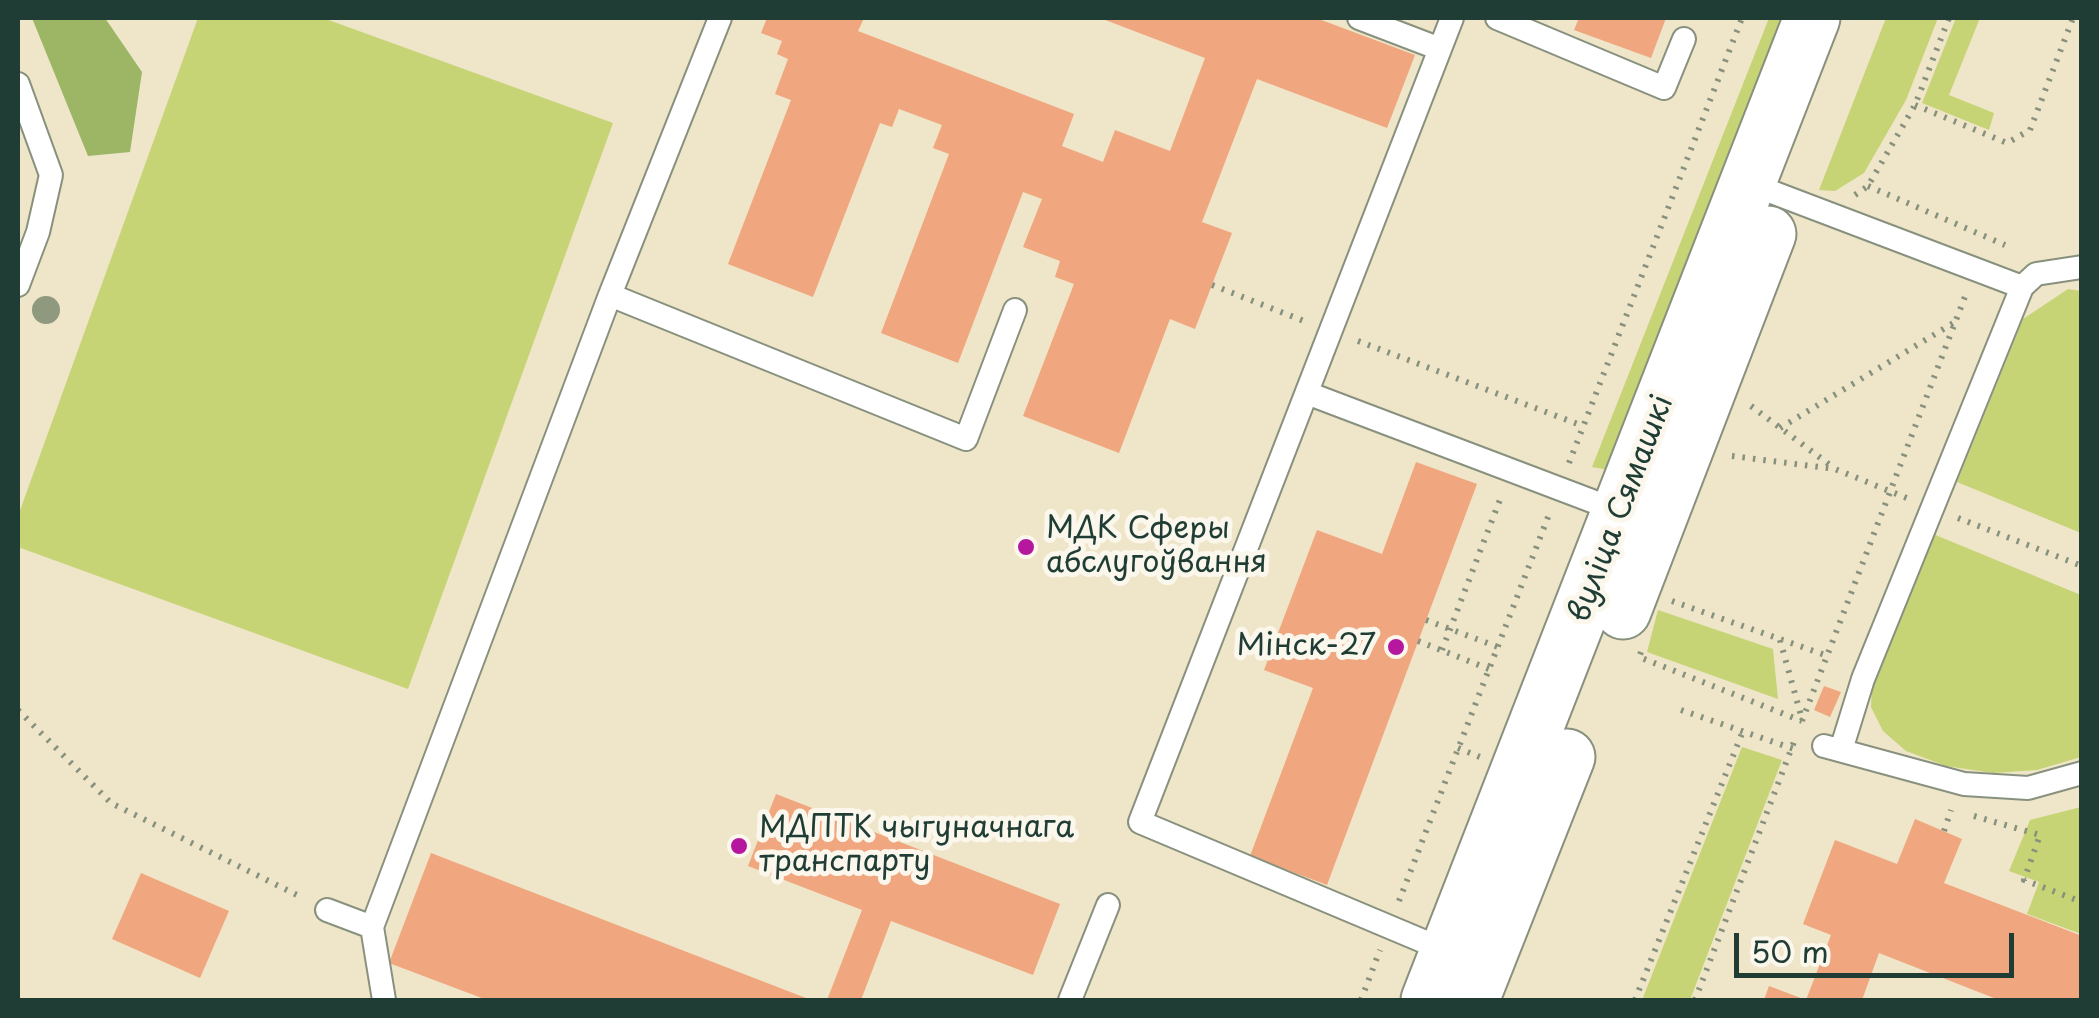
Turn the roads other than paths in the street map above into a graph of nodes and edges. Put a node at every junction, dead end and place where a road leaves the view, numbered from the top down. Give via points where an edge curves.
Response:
1 (720, 18) edge
2 (1359, 18) edge
3 (1452, 18) edge
4 (1497, 18) edge
5 (1812, 18) edge
6 (1852, 18) edge
7 (1684, 39) dead end
8 (1440, 49) junction
9 (18, 84) edge
10 (1765, 189) junction
11 (2072, 268) edge
12 (18, 284) edge
13 (2022, 287) junction
14 (610, 295) junction
15 (1015, 310) dead end
16 (1307, 393) junction
17 (1621, 512) junction
18 (2082, 773) edge
19 (1108, 905) dead end
20 (328, 910) road end
21 (372, 927) junction
22 (1458, 980) edge
23 (384, 1000) edge
24 (1070, 1000) edge

1 - 14 lane
2 - 8 lane
3 - 8 lane
4 - 7 lane via 1664,88
5 - 10 main road, вуліца Сямашкі
6 - 10 main road, вуліца Сямашкі
8 - 16 lane
9 - 12 lane via 51,175
10 - 13 lane
10 - 17 main road, вуліца Сямашкі
10 - 22 main road, вуліца Сямашкі
11 - 13 lane via 2036,274
13 - 18 lane via 1832,748 1964,784 2028,788
14 - 15 lane via 966,440
14 - 21 lane
16 - 17 lane
16 - 22 lane via 1140,822
17 - 22 main road, вуліца Сямашкі
19 - 24 lane
20 - 21 lane
21 - 23 lane

